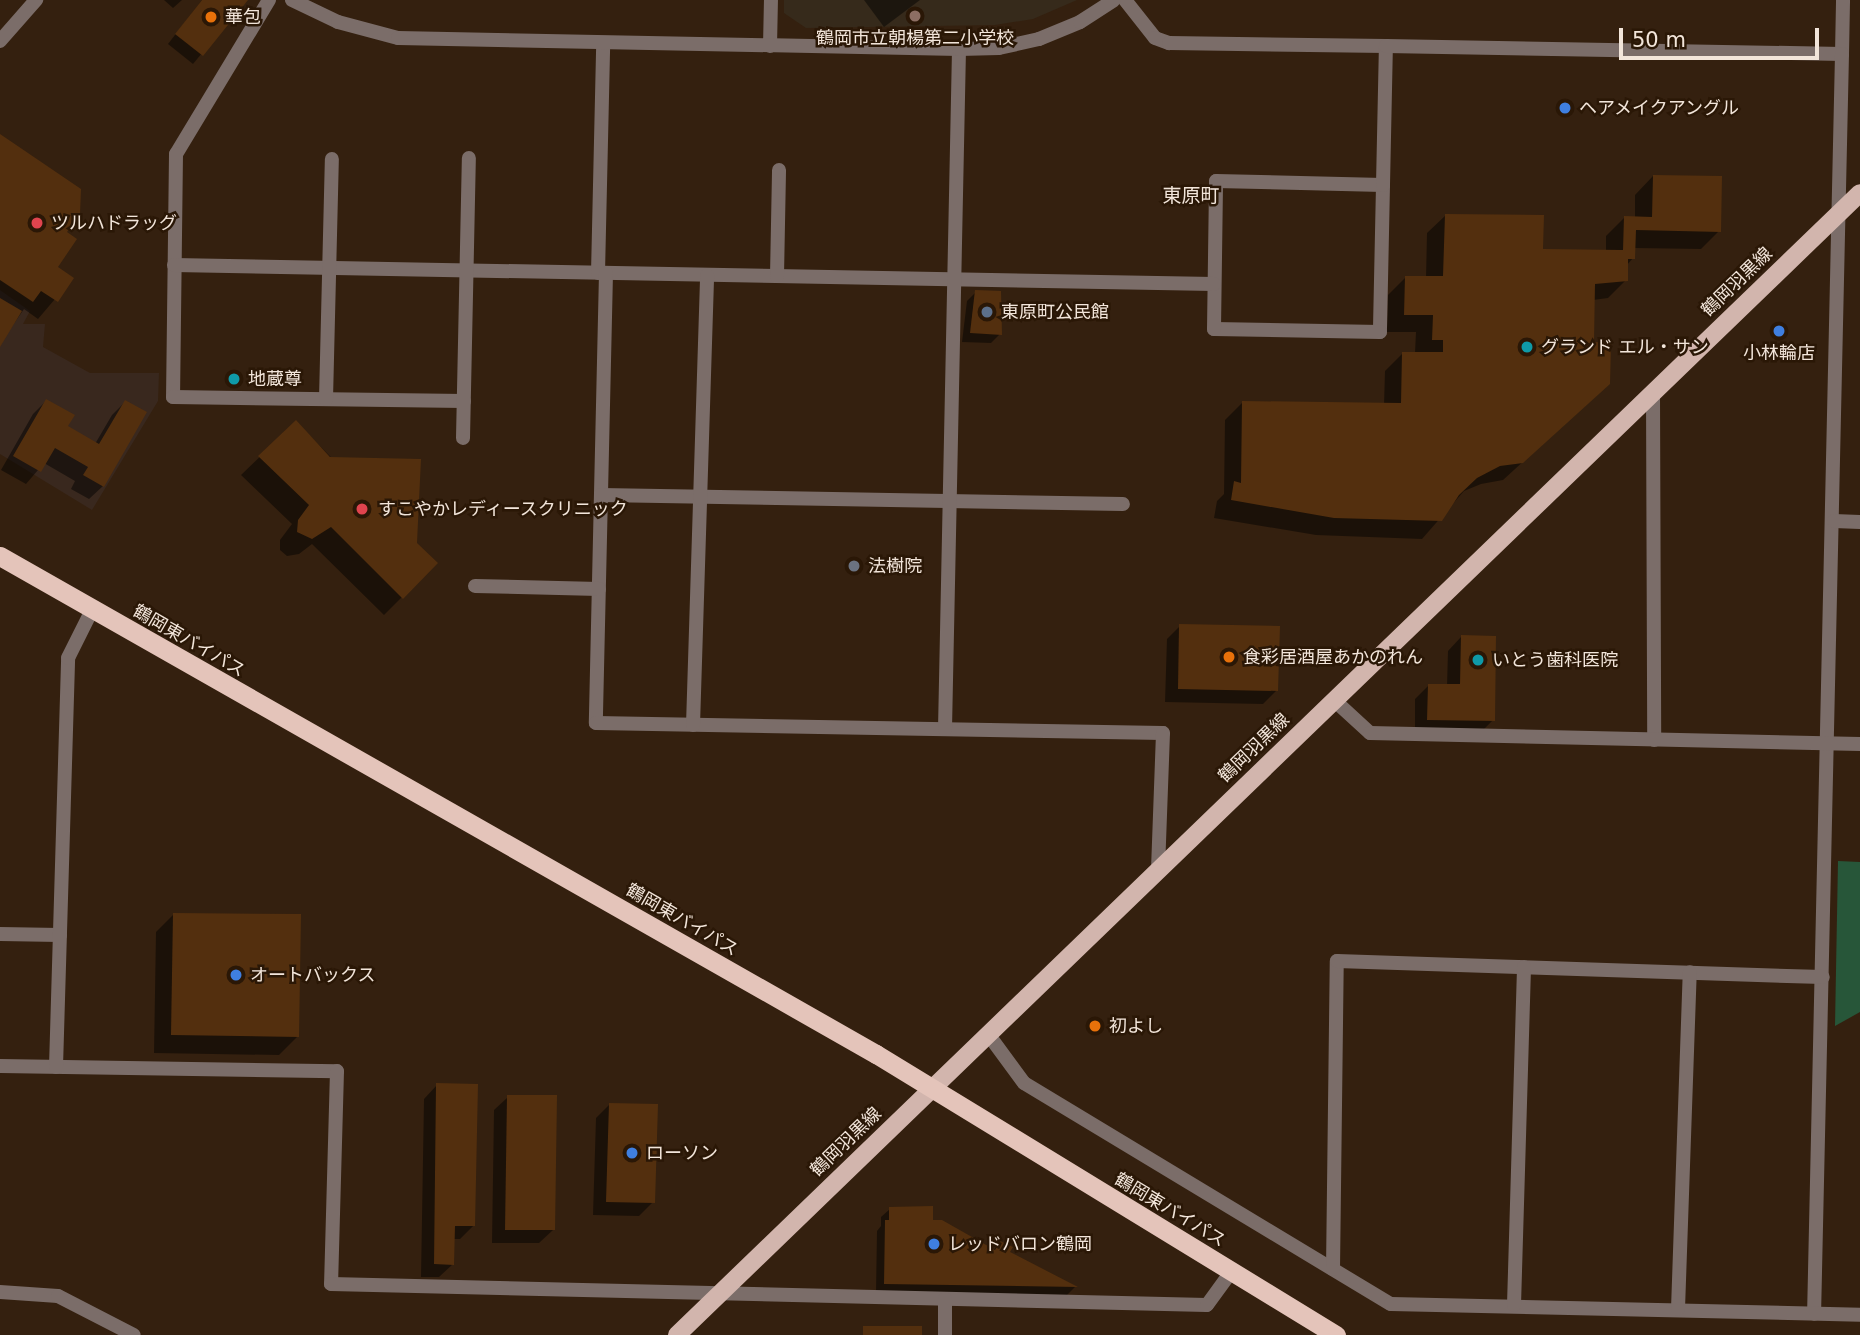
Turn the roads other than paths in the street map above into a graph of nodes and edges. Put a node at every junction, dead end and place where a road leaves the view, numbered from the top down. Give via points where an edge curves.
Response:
1 (36, 0) edge
2 (269, 0) edge
3 (292, 0) edge
4 (771, 0) edge
5 (1114, 0) edge
6 (1125, 0) edge
7 (1843, 0) edge
8 (0, 41) edge
9 (603, 44) junction
10 (770, 46) junction
11 (1386, 46) junction
12 (959, 49) junction
13 (1842, 54) junction
14 (469, 158) dead end
15 (332, 159) dead end
16 (779, 170) dead end
17 (1383, 184) junction
18 (1860, 193) edge
19 (1837, 215) junction
20 (174, 265) junction
21 (329, 268) junction
22 (467, 271) junction
23 (602, 273) junction
24 (707, 275) junction
25 (777, 276) junction
26 (954, 279) junction
27 (1214, 284) junction
28 (1653, 393) junction
29 (326, 399) junction
30 (464, 401) junction
31 (463, 438) dead end
32 (601, 495) junction
33 (701, 497) junction
34 (949, 501) junction
35 (1123, 504) dead end
36 (1834, 522) junction
37 (1860, 522) edge
38 (0, 556) edge
39 (475, 586) dead end
40 (599, 589) junction
41 (92, 610) junction
42 (1334, 700) junction
43 (694, 724) junction
44 (945, 729) junction
45 (1654, 740) junction
46 (1860, 744) edge
47 (1828, 745) junction
48 (1158, 870) junction
49 (0, 934) edge
50 (60, 934) junction
51 (1524, 967) junction
52 (1690, 972) junction
53 (1822, 977) junction
54 (988, 1034) junction
55 (0, 1066) edge
56 (56, 1067) junction
57 (931, 1089) junction
58 (1333, 1269) junction
59 (1231, 1272) junction
60 (0, 1292) edge
61 (719, 1294) junction
62 (945, 1299) junction
63 (1514, 1305) junction
64 (1678, 1309) junction
65 (1814, 1314) junction
66 (1860, 1315) edge
67 (134, 1335) edge
68 (677, 1335) edge
69 (945, 1335) edge
70 (1336, 1335) edge

1 - 8 street
2 - 20 street via 176,154
3 - 9 street via 338,22 398,38
4 - 10 street
5 - 12 street via 1080,22 1039,39 999,48
6 - 11 street via 1155,38 1169,43
7 - 13 street
9 - 10 street
9 - 23 street
10 - 12 street
11 - 13 street
11 - 17 street
12 - 26 street
13 - 19 street
14 - 22 street
15 - 21 street
16 - 25 street
17 - 27 street via 1216,181
17 - 27 street via 1380,332 1214,329
18 - 19 main road, 鶴岡羽黒線
19 - 28 main road, 鶴岡羽黒線
19 - 36 street
20 - 21 street
20 - 29 street via 173,397
21 - 22 street
21 - 29 street
22 - 23 street
22 - 30 street
23 - 24 street
23 - 32 street
24 - 25 street
24 - 33 street
25 - 26 street
26 - 27 street
26 - 34 street
28 - 42 main road, 鶴岡羽黒線
28 - 45 street
29 - 30 street
30 - 31 street
32 - 33 street
32 - 40 street
33 - 34 street
33 - 43 street
34 - 35 street
34 - 44 street
36 - 37 street
36 - 47 street
38 - 41 highway, 鶴岡東バイパス
39 - 40 street
40 - 43 street via 596,723
41 - 50 street via 68,658
41 - 57 highway, 鶴岡東バイパス
42 - 45 street via 1370,733
42 - 48 main road, 鶴岡羽黒線
43 - 44 street
44 - 48 street via 1163,733
45 - 47 street
46 - 47 street
47 - 53 street
48 - 54 main road, 鶴岡羽黒線
49 - 50 street
50 - 56 street
51 - 52 street
51 - 58 street via 1337,961
51 - 63 street
52 - 53 street
52 - 64 street
53 - 65 street
54 - 57 main road, 鶴岡羽黒線
54 - 58 street via 1024,1083
55 - 56 street
56 - 61 street via 337,1071 331,1284
57 - 59 highway, 鶴岡東バイパス
57 - 61 main road, 鶴岡羽黒線
58 - 63 street via 1391,1304
59 - 62 street via 1207,1305
59 - 70 highway, 鶴岡東バイパス
60 - 67 street via 58,1296
61 - 62 street
61 - 68 main road, 鶴岡羽黒線
62 - 69 street
63 - 64 street
64 - 65 street
65 - 66 street

